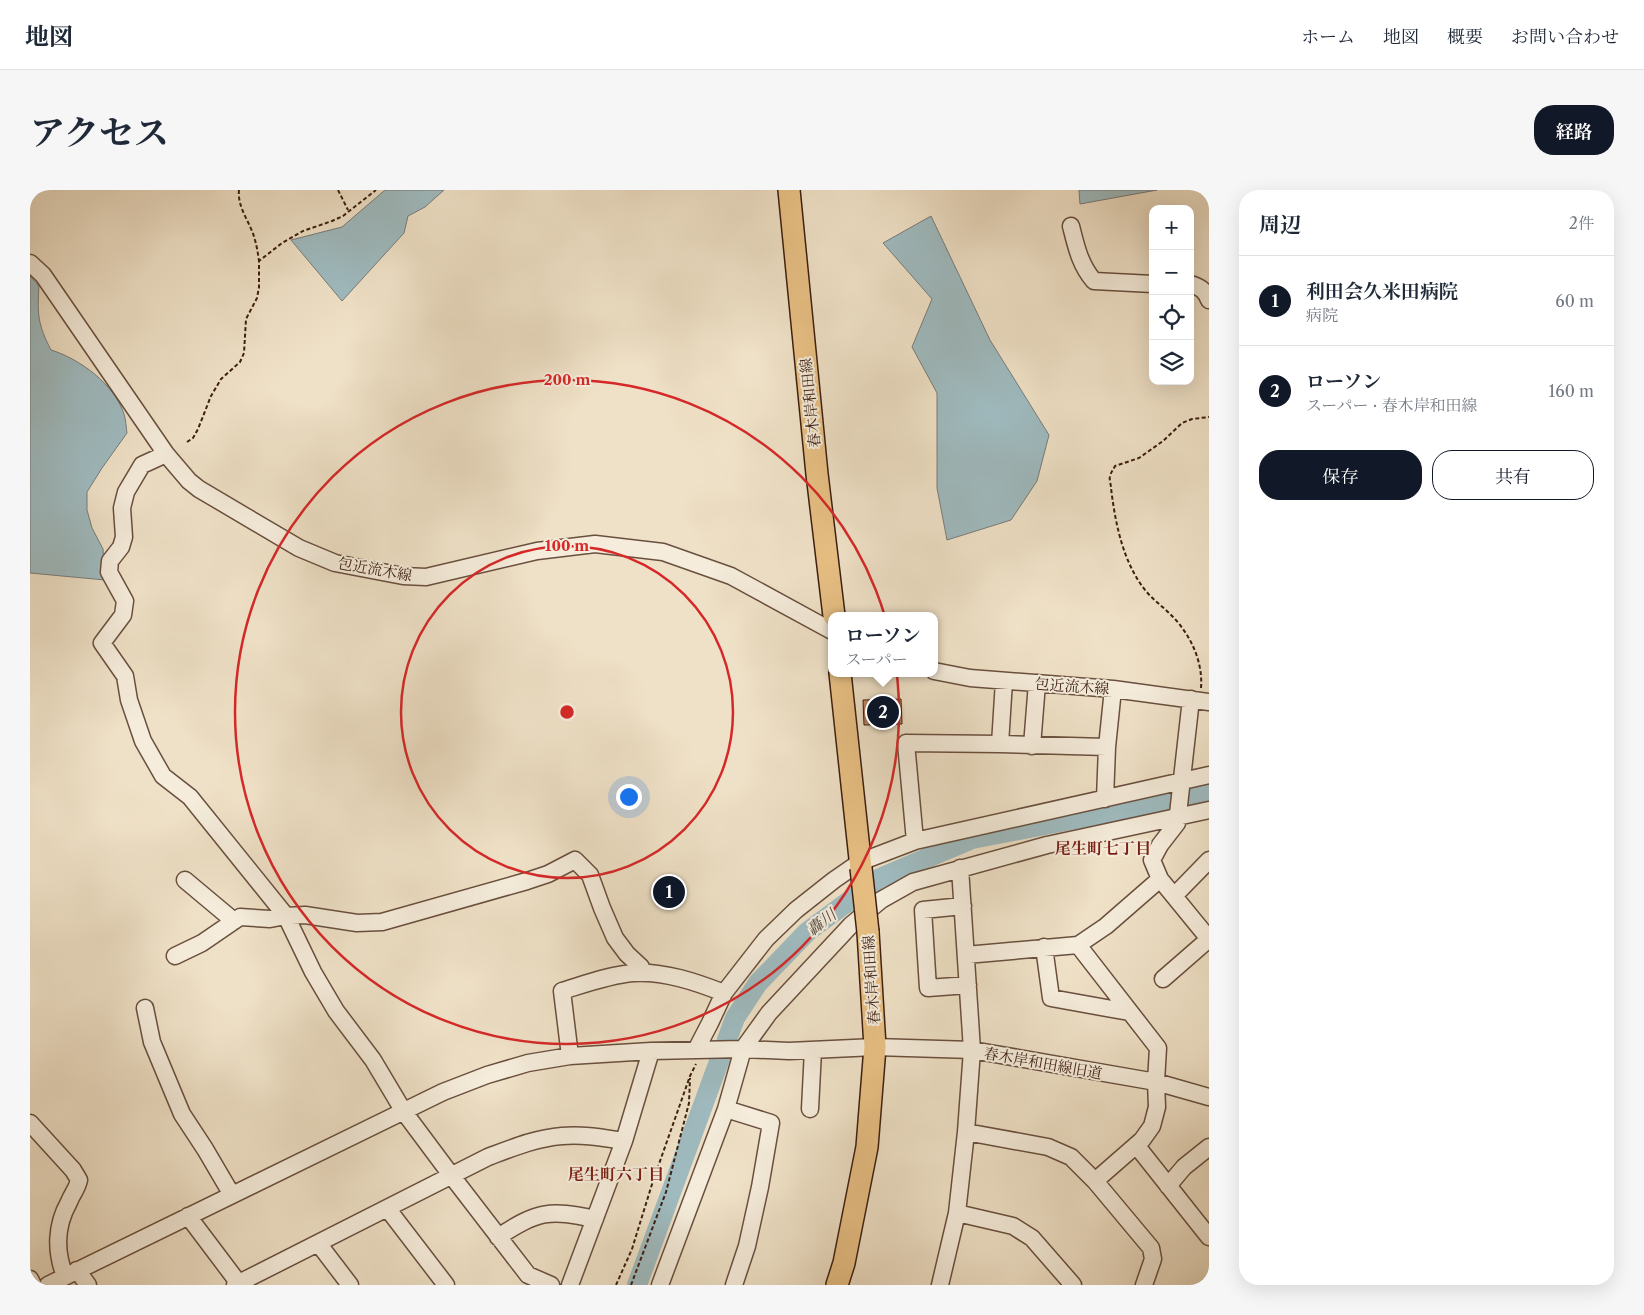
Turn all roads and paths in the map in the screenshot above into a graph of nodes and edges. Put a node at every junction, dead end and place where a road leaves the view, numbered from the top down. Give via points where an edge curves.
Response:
1 (239, 190) edge
2 (338, 190) edge
3 (376, 190) edge
4 (789, 190) edge
5 (349, 211) junction
6 (1071, 226) dead end
7 (259, 261) junction
8 (30, 263) edge
9 (1149, 284) edge
10 (1194, 285) edge
11 (1209, 300) edge
12 (1209, 417) edge
13 (187, 442) dead end
14 (166, 454) junction
15 (834, 612) edge
16 (828, 629) edge
17 (938, 672) edge
18 (840, 677) edge
19 (1004, 681) junction
20 (1037, 683) junction
21 (1113, 689) junction
22 (1200, 701) edge
23 (1000, 744) junction
24 (1032, 746) junction
25 (1106, 747) junction
26 (1209, 775) edge
27 (1182, 780) junction
28 (1105, 798) junction
29 (1207, 813) edge
30 (1178, 816) junction
31 (915, 841) junction
32 (1209, 860) edge
33 (860, 865) junction
34 (960, 868) junction
35 (1160, 879) junction
36 (185, 880) dead end
37 (1174, 896) junction
38 (963, 906) junction
39 (286, 916) junction
40 (234, 921) junction
41 (1209, 939) edge
42 (1078, 945) junction
43 (1044, 947) junction
44 (175, 956) dead end
45 (966, 956) junction
46 (642, 973) junction
47 (1163, 979) dead end
48 (968, 985) junction
49 (724, 993) junction
50 (145, 1008) dead end
51 (1130, 1012) junction
52 (875, 1047) junction
53 (740, 1049) junction
54 (705, 1050) junction
55 (813, 1050) junction
56 (972, 1050) junction
57 (651, 1051) junction
58 (570, 1056) junction
59 (690, 1076) junction
60 (1156, 1082) junction
61 (1209, 1097) edge
62 (726, 1109) junction
63 (810, 1109) dead end
64 (404, 1112) junction
65 (30, 1123) edge
66 (966, 1132) junction
67 (624, 1141) junction
68 (1136, 1145) junction
69 (1209, 1147) edge
70 (451, 1175) junction
71 (1095, 1181) junction
72 (1168, 1186) junction
73 (232, 1195) junction
74 (387, 1208) junction
75 (957, 1213) junction
76 (188, 1216) junction
77 (595, 1219) junction
78 (498, 1237) junction
79 (1209, 1237) edge
80 (318, 1242) junction
81 (71, 1272) junction
82 (30, 1280) edge
83 (238, 1284) edge
84 (34, 1285) edge
85 (48, 1285) edge
86 (88, 1285) edge
87 (350, 1285) edge
88 (446, 1285) edge
89 (552, 1285) edge
90 (570, 1285) edge
91 (616, 1285) edge
92 (631, 1285) edge
93 (660, 1285) edge
94 (734, 1285) edge
95 (837, 1285) edge
96 (940, 1285) edge
97 (1074, 1285) edge
98 (1144, 1285) edge

1 - 7 path via 241,207 255,240
2 - 5 path
3 - 5 path
4 - 15 main road, 春木岸和田線
5 - 7 path via 282,243
6 - 9 street via 1080,258 1094,281
7 - 13 path via 259,287 246,319 244,354 221,380 198,430
8 - 14 street, 包近流木線 via 43,275
10 - 11 street via 1207,294
12 - 22 path via 1192,418 1182,423 1139,458 1115,466 1110,478 1117,524 1135,575 1175,619 1198,657 1202,674
14 - 16 street, 包近流木線 via 199,489 299,548 335,563 403,576 426,577 537,551 595,544 663,552 731,576
14 - 39 street via 142,465 126,492 122,508 124,537 110,561 109,572 124,601 122,615 102,643 125,676 129,700 143,741 163,776 190,797
17 - 19 street, 包近流木線
18 - 33 main road, 春木岸和田線
19 - 20 street, 包近流木線
19 - 23 street
20 - 21 street, 包近流木線
20 - 24 street
21 - 22 street, 包近流木線
21 - 25 street
22 - 27 street
23 - 24 street
23 - 31 street via 906,743
24 - 25 street
25 - 28 street
26 - 27 street
27 - 28 street
27 - 30 street
28 - 31 street
29 - 30 street
30 - 34 street
30 - 35 street via 1177,823 1152,860
31 - 33 street
32 - 37 street
33 - 49 street via 834,880 796,910 766,939
33 - 52 main road, 春木岸和田線, bridge
34 - 38 street
34 - 53 street via 913,882 881,900 851,924
35 - 37 street
35 - 42 street via 1106,926
36 - 40 street via 199,901
37 - 41 street
38 - 45 street
38 - 48 street via 923,910 928,988
39 - 40 street via 270,919 240,917
39 - 46 street via 357,923 382,922 527,881 575,860 590,875 615,938
39 - 64 street via 336,1012 373,1060
40 - 44 street via 202,943
41 - 47 street
42 - 43 street
42 - 51 street
43 - 45 street
43 - 51 street via 1051,998
45 - 48 street
46 - 49 street via 700,983
46 - 58 street via 562,990
48 - 56 street
49 - 54 street via 710,1024
50 - 73 street via 152,1042 182,1114 206,1148
51 - 60 street via 1158,1048
52 - 55 street, 春木岸和田線旧道
52 - 56 street, 春木岸和田線旧道
52 - 95 main road, 春木岸和田線 via 867,1146
53 - 54 street, 春木岸和田線旧道
53 - 55 street, 春木岸和田線旧道
53 - 62 street
54 - 57 street, 春木岸和田線旧道
54 - 59 path
55 - 63 street
56 - 60 street, 春木岸和田線旧道
56 - 66 street
57 - 58 street, 春木岸和田線旧道
57 - 67 street
58 - 64 street, 春木岸和田線旧道 via 528,1063 487,1075
59 - 91 path via 632,1249
59 - 92 path via 689,1103 666,1192
60 - 61 street, 春木岸和田線旧道
60 - 68 street via 1157,1107 1152,1126
62 - 93 street
62 - 94 street via 771,1123 747,1246
64 - 70 street
64 - 73 street, 春木岸和田線旧道
65 - 81 street via 79,1180 61,1219 58,1236 60,1261
66 - 71 street via 1048,1147 1071,1157
66 - 75 street
67 - 70 street via 563,1136 528,1142
67 - 77 street
68 - 71 street
68 - 72 street
69 - 72 street
70 - 74 street
70 - 78 street
71 - 98 street via 1151,1248 1154,1259
72 - 79 street
73 - 76 street, 春木岸和田線旧道
74 - 80 street
74 - 88 street
75 - 96 street
75 - 97 street via 1013,1226 1032,1238
76 - 81 street, 春木岸和田線旧道
76 - 83 street
77 - 78 street via 567,1213 541,1214
77 - 90 street
78 - 89 street via 528,1275
80 - 83 street
80 - 87 street
81 - 85 street, 春木岸和田線旧道
81 - 86 street
82 - 84 street

